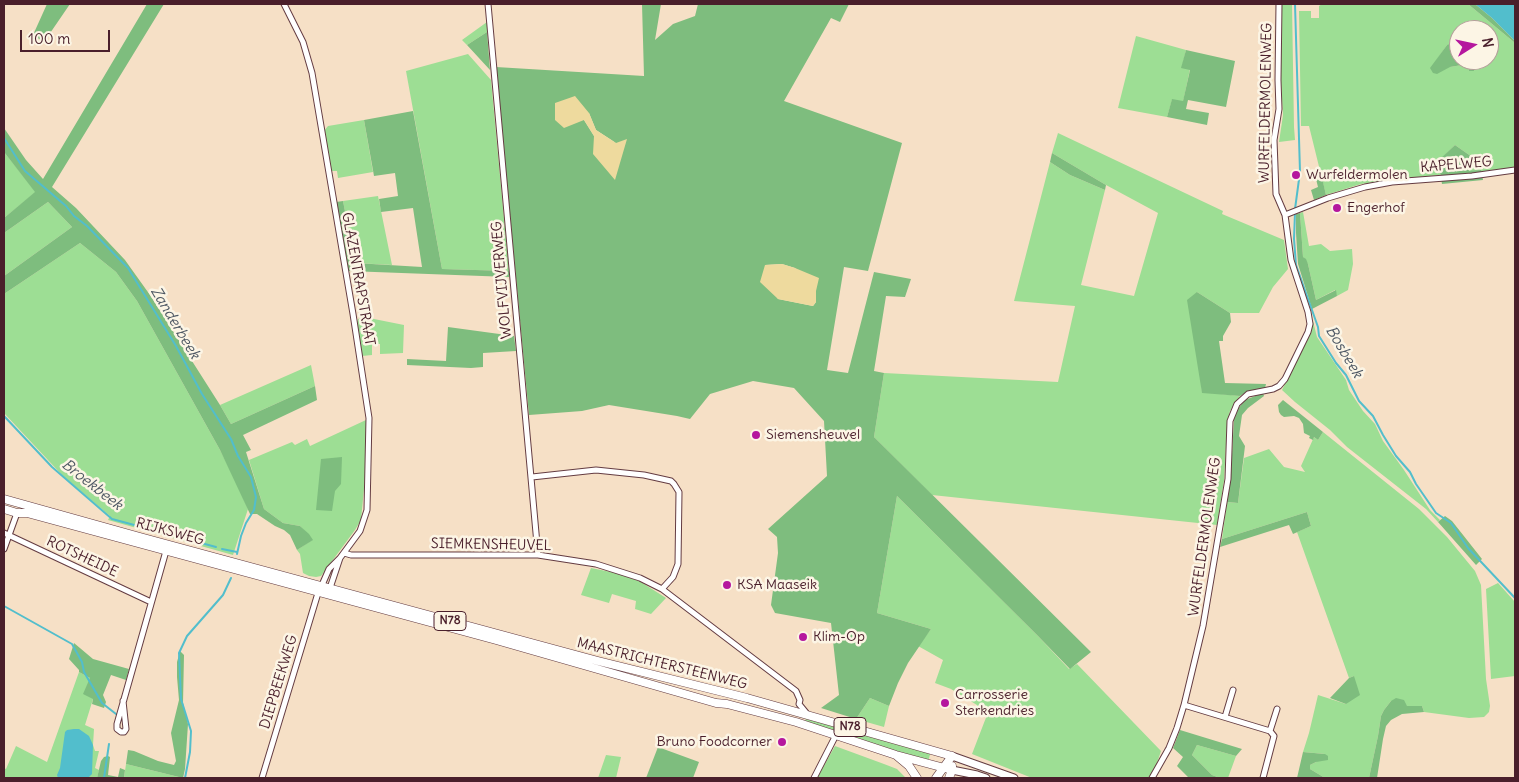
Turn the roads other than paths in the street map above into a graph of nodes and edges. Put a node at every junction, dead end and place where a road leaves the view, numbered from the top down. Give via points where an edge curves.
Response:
1 (284, 4) edge
2 (488, 4) edge
3 (1279, 4) edge
4 (1515, 170) edge
5 (1285, 215) junction
6 (532, 477) junction
7 (4, 498) edge
8 (4, 509) edge
9 (17, 513) junction
10 (6, 535) edge
11 (4, 550) edge
12 (166, 551) junction
13 (344, 553) junction
14 (538, 555) junction
15 (340, 558) junction
16 (300, 584) junction
17 (323, 589) junction
18 (662, 589) junction
19 (151, 602) junction
20 (684, 682) junction
21 (1233, 690) dead end
22 (676, 692) junction
23 (124, 701) junction
24 (799, 704) junction
25 (1184, 705) junction
26 (1278, 709) dead end
27 (791, 710) junction
28 (808, 715) junction
29 (1225, 717) junction
30 (1270, 731) junction
31 (836, 735) junction
32 (896, 755) junction
33 (952, 756) junction
34 (942, 768) junction
35 (952, 770) junction
36 (262, 778) edge
37 (814, 778) edge
38 (918, 778) edge
39 (936, 778) edge
40 (949, 778) edge
41 (986, 778) edge
42 (1014, 778) edge
43 (1152, 778) edge
44 (1263, 778) edge

1 - 13 street, GLAZENTRAPSTRAAT via 309,60 369,418 367,510 360,531
2 - 6 street, WOLFVIJVERWEG
3 - 5 street, WURFELDERMOLENWEG via 1279,109 1274,140 1274,182
4 - 5 street, KAPELWEG via 1365,186
5 - 25 street, WURFELDERMOLENWEG via 1291,260 1310,324 1285,379 1273,389 1248,394 1238,404 1230,421 1226,488 1203,626
6 - 14 street, WOLFVIJVERWEG
6 - 18 street via 596,470 671,481 679,492 678,564
7 - 16 main road, RIJKSWEG / N78
8 - 9 main road, RIJKSWEG / N78
9 - 10 street
9 - 12 main road, RIJKSWEG / N78
10 - 11 street
10 - 19 street, ROTSHEIDE
12 - 16 main road, RIJKSWEG / N78
12 - 19 street
13 - 14 street, SIEMKENSHEUVEL
13 - 15 street, GLAZENTRAPSTRAAT
14 - 18 street, SIEMKENSHEUVEL via 596,564
15 - 17 street, GLAZENTRAPSTRAAT
15 - 17 street, GLAZENTRAPSTRAAT via 329,569
16 - 17 main road, MAASTRICHTERSTEENWEG / N78
17 - 20 main road, MAASTRICHTERSTEENWEG / N78
17 - 22 main road, MAASTRICHTERSTEENWEG / N78
17 - 36 street, DIEPBEEKWEG
18 - 24 street, SIEMKENSHEUVEL via 796,691
19 - 23 street
20 - 22 main road via 677,684
20 - 27 main road, MAASTRICHTERSTEENWEG / N78
21 - 29 street
22 - 31 main road, MAASTRICHTERSTEENWEG / N78
23 - 23 street via 117,724 121,732 126,729
24 - 27 street
24 - 28 street, SIEMKENSHEUVEL
25 - 29 street
25 - 43 street, WURFELDERMOLENWEG via 1169,748
26 - 30 street
27 - 28 main road, MAASTRICHTERSTEENWEG / N78
28 - 33 main road, MAASTRICHTERSTEENWEG / N78
29 - 30 street
30 - 44 street via 1274,736
31 - 32 main road, MAASTRICHTERSTEENWEG / N78
31 - 37 street
32 - 34 main road, MAASTRICHTERSTEENWEG / N78
32 - 38 main road
33 - 34 main road
33 - 35 main road
33 - 42 main road, MAASTRICHTERSTEENWEG
34 - 35 main road, MAASTRICHTERSTEENWEG / N78
34 - 39 main road
35 - 40 main road
35 - 41 main road, MAASTRICHTERSTEENWEG

